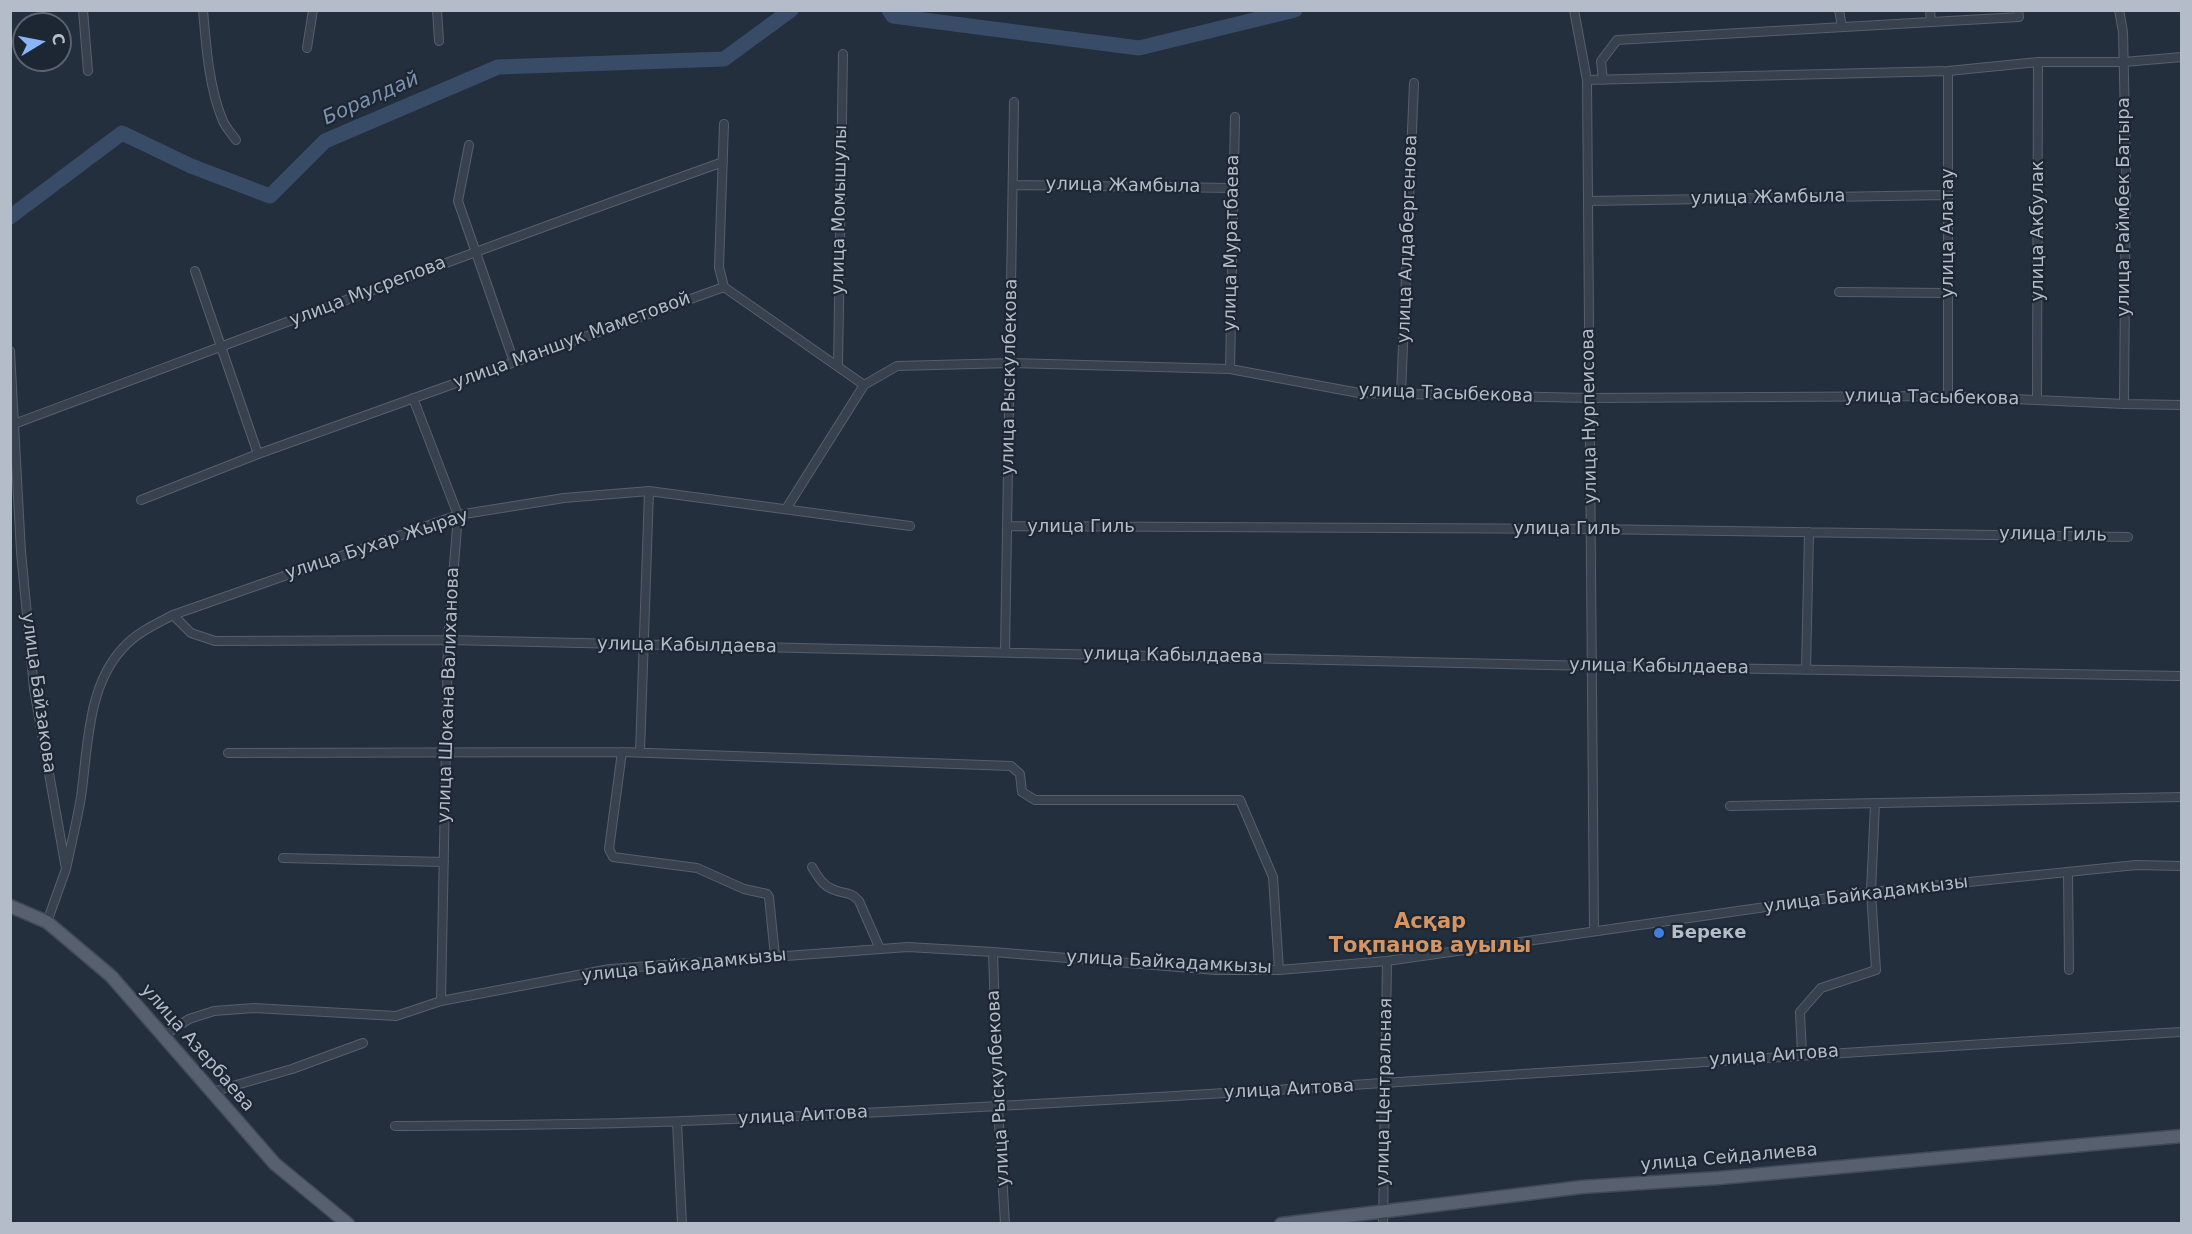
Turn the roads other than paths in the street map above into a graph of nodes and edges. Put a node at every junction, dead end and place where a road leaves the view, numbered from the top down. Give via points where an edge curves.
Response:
1 (83, 10) edge
2 (203, 10) edge
3 (313, 10) edge
4 (437, 10) edge
5 (1574, 10) edge
6 (1839, 10) edge
7 (1930, 10) edge
8 (2119, 10) edge
9 (2019, 14) edge
10 (1931, 22) junction
11 (1842, 27) junction
12 (439, 41) dead end
13 (307, 48) dead end
14 (843, 54) dead end
15 (2181, 57) edge
16 (2038, 62) junction
17 (2124, 62) junction
18 (88, 71) dead end
19 (1948, 71) junction
20 (1587, 80) junction
21 (1603, 80) junction
22 (1414, 83) dead end
23 (1014, 102) dead end
24 (1235, 117) dead end
25 (724, 124) dead end
26 (236, 140) dead end
27 (469, 145) dead end
28 (723, 162) junction
29 (1013, 184) junction
30 (1234, 188) junction
31 (1947, 195) junction
32 (1588, 201) junction
33 (476, 250) junction
34 (195, 271) dead end
35 (724, 287) junction
36 (1839, 292) dead end
37 (1948, 293) junction
38 (223, 347) junction
39 (10, 351) edge
40 (514, 362) junction
41 (1011, 363) junction
42 (838, 366) junction
43 (1230, 369) junction
44 (864, 385) junction
45 (1401, 394) junction
46 (1948, 396) junction
47 (413, 398) junction
48 (1590, 399) junction
49 (2037, 400) junction
50 (2124, 404) junction
51 (2181, 405) edge
52 (14, 424) junction
53 (258, 454) junction
54 (650, 491) junction
55 (141, 500) dead end
56 (786, 509) junction
57 (458, 515) junction
58 (910, 526) dead end
59 (1007, 526) junction
60 (1591, 529) junction
61 (1809, 532) junction
62 (2128, 537) dead end
63 (173, 615) junction
64 (448, 640) junction
65 (644, 645) junction
66 (1005, 652) junction
67 (1592, 666) junction
68 (1806, 670) junction
69 (2181, 676) edge
70 (444, 751) junction
71 (622, 752) junction
72 (640, 752) junction
73 (228, 753) dead end
74 (2181, 797) edge
75 (1875, 803) junction
76 (1730, 806) dead end
77 (283, 858) dead end
78 (444, 862) junction
79 (2181, 866) edge
80 (812, 867) dead end
81 (66, 869) junction
82 (2067, 873) junction
83 (1872, 892) junction
84 (10, 906) edge
85 (46, 922) junction
86 (1594, 931) junction
87 (879, 949) junction
88 (993, 952) junction
89 (775, 956) junction
90 (1387, 961) junction
91 (1279, 970) junction
92 (2069, 970) dead end
93 (441, 1001) junction
94 (2181, 1032) edge
95 (163, 1036) junction
96 (363, 1043) dead end
97 (1802, 1054) junction
98 (1385, 1084) junction
99 (212, 1092) junction
100 (998, 1107) junction
101 (677, 1122) junction
102 (395, 1126) dead end
103 (2181, 1136) edge
104 (1383, 1210) junction
105 (348, 1224) edge
106 (682, 1224) edge
107 (1005, 1224) edge
108 (1281, 1224) edge
109 (1383, 1224) edge

1 - 18 street
2 - 26 street via 216,102
3 - 13 street
4 - 12 street
5 - 20 street, улица Нурпеисова
6 - 11 street
7 - 10 street
8 - 17 street, улица Раймбек Батыра
9 - 10 street
10 - 11 street
11 - 21 street via 1617,40 1601,61
14 - 42 street, улица Момышулы
15 - 17 street
16 - 17 street
16 - 19 street
16 - 49 street, улица Акбулак
17 - 50 street, улица Раймбек Батыра
19 - 21 street
19 - 31 street, улица Алатау
20 - 21 street
20 - 32 street, улица Нурпеисова
22 - 45 street, улица Алдабергенова
23 - 29 street, улица Рыскулбекова
24 - 30 street, улица Муратбаева
25 - 28 street
27 - 33 street via 458,201
28 - 33 street, улица Мусрепова
28 - 35 street via 719,267
29 - 30 street, улица Жамбыла
29 - 41 street, улица Рыскулбекова
30 - 43 street, улица Муратбаева
31 - 32 street, улица Жамбыла
31 - 37 street, улица Алатау
32 - 48 street, улица Нурпеисова
33 - 38 street, улица Мусрепова
33 - 40 street
34 - 38 street
35 - 40 street, улица Маншук Маметовой
35 - 42 street
36 - 37 street
37 - 46 street, улица Алатау
38 - 52 street, улица Мусрепова
38 - 53 street
39 - 52 street, улица Байзакова
40 - 47 street, улица Маншук Маметовой
41 - 43 street, улица Тасыбекова
41 - 44 street, улица Тасыбекова via 897,366
41 - 59 street, улица Рыскулбекова
42 - 44 street
43 - 45 street, улица Тасыбекова via 1359,393
44 - 56 street, улица Тасыбекова
45 - 48 street, улица Тасыбекова
46 - 48 street, улица Тасыбекова
46 - 49 street, улица Тасыбекова
47 - 53 street, улица Маншук Маметовой
47 - 57 street, улица Шокана Валиханова
48 - 60 street, улица Нурпеисова
49 - 50 street, улица Тасыбекова
50 - 51 street, улица Тасыбекова
52 - 81 street, улица Байзакова via 34,689
53 - 55 street, улица Маншук Маметовой
54 - 56 street, улица Бухар Жырау
54 - 57 street, улица Бухар Жырау via 564,498
54 - 65 street
56 - 58 street, улица Бухар Жырау
57 - 63 street, улица Бухар Жырау
57 - 64 street, улица Шокана Валиханова
59 - 60 street, улица Гиль
59 - 66 street, улица Рыскулбекова
60 - 61 street, улица Гиль
60 - 67 street, улица Нурпеисова
61 - 62 street, улица Гиль
61 - 68 street
63 - 64 street, улица Кабылдаева via 191,633 215,641
63 - 81 street, улица Бухар Жырау via 123,648 103,678 91,721
64 - 65 street, улица Кабылдаева
64 - 70 street, улица Шокана Валиханова
65 - 66 street, улица Кабылдаева
65 - 72 street
66 - 67 street, улица Кабылдаева
67 - 68 street, улица Кабылдаева
67 - 86 street, улица Нурпеисова
68 - 69 street, улица Кабылдаева
70 - 71 street
70 - 73 street
70 - 78 street, улица Шокана Валиханова
71 - 72 street
71 - 89 street via 609,849 613,857 697,868 744,889 767,894
72 - 91 street via 1011,766 1020,774 1022,792 1035,800 1240,800 1273,877
74 - 75 street
75 - 76 street
75 - 83 street
77 - 78 street
78 - 93 street, улица Шокана Валиханова
79 - 82 street, улица Байкадамкызы via 2136,865
80 - 87 street via 831,889 855,895
81 - 85 street
82 - 83 street, улица Байкадамкызы
82 - 92 street
83 - 86 street, улица Байкадамкызы
83 - 97 street via 1876,970 1821,988 1800,1012
84 - 85 main road, улица Азербаева
85 - 95 main road, улица Азербаева via 111,976
86 - 90 street, улица Байкадамкызы
87 - 88 street, улица Байкадамкызы
87 - 89 street, улица Байкадамкызы
88 - 91 street, улица Байкадамкызы
88 - 100 street, улица Рыскулбекова
89 - 93 street, улица Байкадамкызы via 610,969
90 - 91 street, улица Байкадамкызы
90 - 98 street, улица Центральная
93 - 95 street, улица Байкадамкызы via 396,1016 254,1008 214,1011 189,1019
94 - 97 street, улица Аитова
95 - 99 main road, улица Азербаева
96 - 99 street
97 - 98 street, улица Аитова
98 - 100 street, улица Аитова
98 - 104 street, улица Центральная
99 - 105 main road, улица Азербаева via 275,1164
100 - 101 street, улица Аитова
100 - 107 street, улица Рыскулбекова
101 - 102 street, улица Аитова
101 - 106 street
103 - 104 main road, улица Сейдалиева via 1582,1187
104 - 108 main road, улица Сейдалиева
104 - 109 street, улица Центральная

